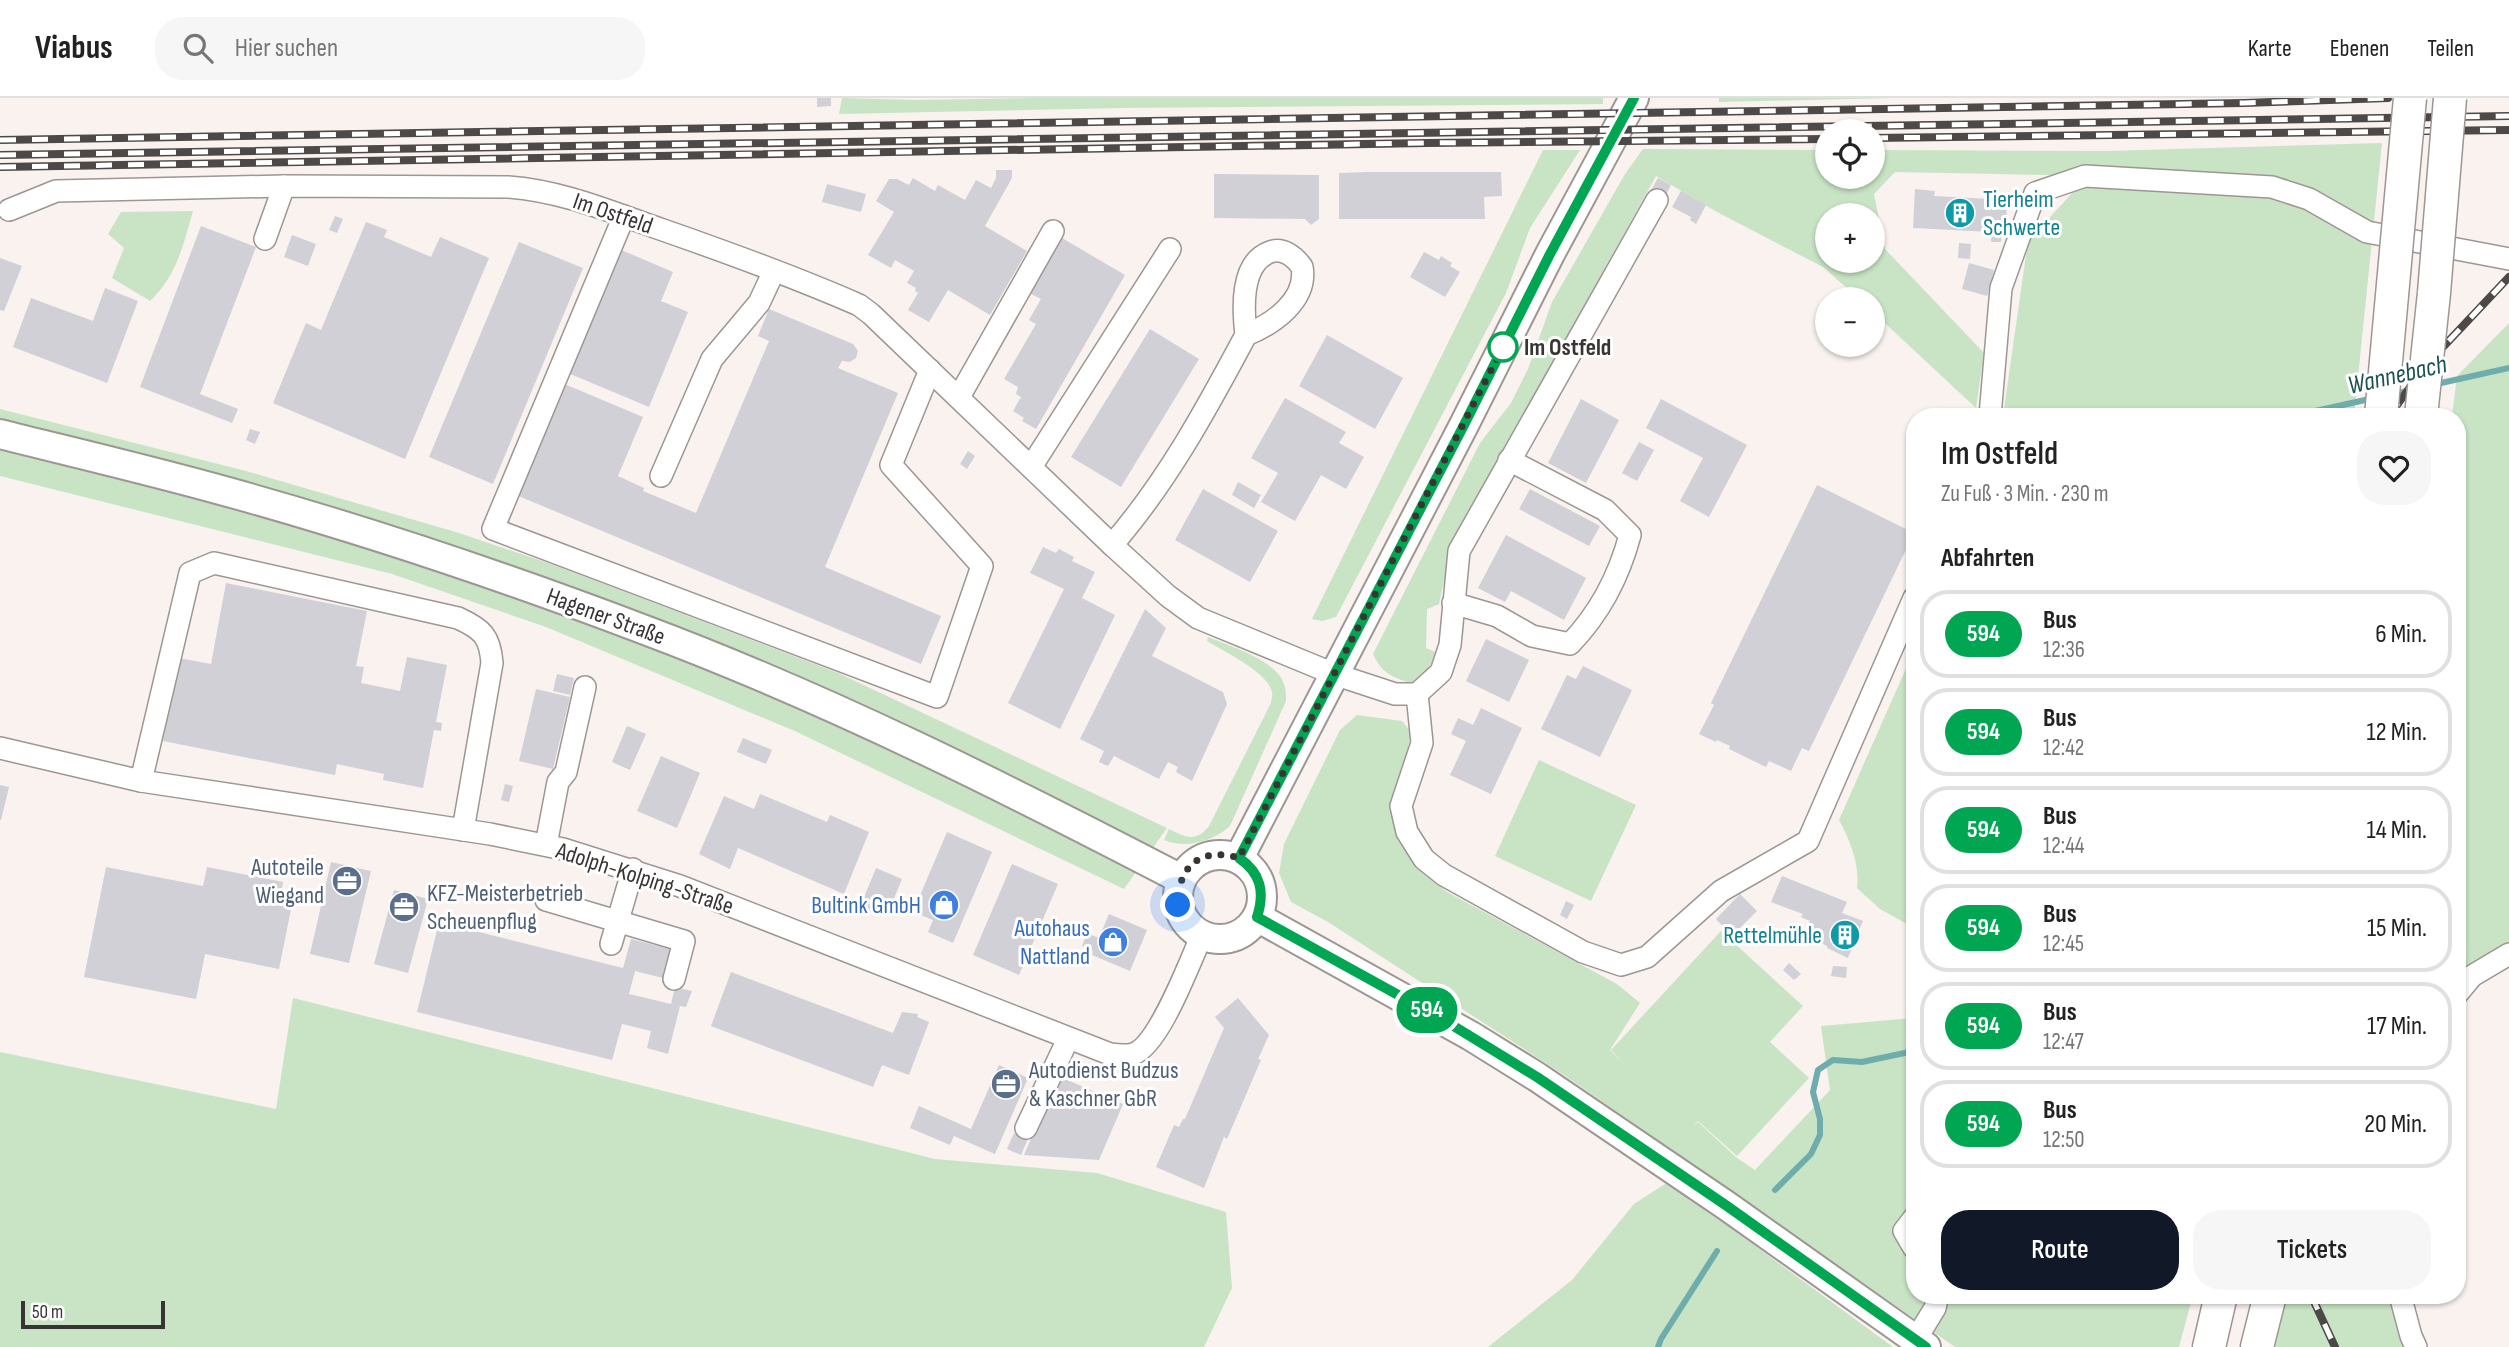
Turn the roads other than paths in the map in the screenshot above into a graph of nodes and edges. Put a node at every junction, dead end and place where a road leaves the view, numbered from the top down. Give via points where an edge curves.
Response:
1 (1634, 98) edge
2 (2410, 98) edge
3 (2450, 98) edge
4 (284, 186) junction
5 (1657, 200) dead end
6 (9, 210) dead end
7 (624, 216) junction
8 (1053, 231) dead end
9 (265, 239) dead end
10 (1170, 249) dead end
11 (2509, 260) edge
12 (774, 271) junction
13 (1246, 335) dead end
14 (930, 370) junction
15 (959, 397) junction
16 (1991, 408) edge
17 (2382, 408) edge
18 (2422, 408) edge
19 (0, 435) edge
20 (1509, 460) junction
21 (1031, 467) junction
22 (661, 476) dead end
23 (1112, 545) junction
24 (1453, 603) junction
25 (1906, 616) edge
26 (1334, 674) junction
27 (585, 687) dead end
28 (1417, 694) junction
29 (0, 748) edge
30 (141, 781) junction
31 (463, 830) junction
32 (546, 845) junction
33 (1239, 858) junction
34 (632, 869) junction
35 (1181, 879) junction
36 (546, 900) dead end
37 (1257, 917) junction
38 (617, 922) junction
39 (1202, 935) junction
40 (611, 944) dead end
41 (2509, 954) edge
42 (674, 979) dead end
43 (2466, 983) edge
44 (1068, 1039) junction
45 (1026, 1128) dead end
46 (1936, 1304) edge
47 (2219, 1304) edge
48 (2268, 1304) edge
49 (2402, 1304) edge
50 (1922, 1345) edge
51 (2209, 1347) edge
52 (2257, 1347) edge
53 (2416, 1347) edge

1 - 26 main road
2 - 17 highway, bridge
3 - 18 highway, bridge
4 - 6 street, Im Ostfeld via 56,191
4 - 7 street, Im Ostfeld via 529,189 572,197
4 - 9 street
5 - 20 street
7 - 12 street, Im Ostfeld
7 - 14 street via 492,529 937,697 982,566 891,465
8 - 15 street
10 - 21 street
11 - 16 street via 2367,232 2309,199 2272,187 2085,176 2035,193 2001,288
12 - 14 street, Im Ostfeld via 859,305
12 - 22 street via 760,303 712,359
13 - 23 street via 1164,477
14 - 15 street, Im Ostfeld
15 - 21 street, Im Ostfeld
19 - 35 main road, Hagener Straße via 326,521 648,631 953,763
20 - 24 street via 1459,551
20 - 24 street via 1605,510 1630,535 1622,564 1590,624 1570,644 1532,636 1497,617
21 - 23 street, Im Ostfeld
23 - 26 street, Im Ostfeld via 1194,616
24 - 28 street via 1450,645 1441,672
25 - 28 street via 1808,841 1721,891 1647,957 1621,965 1583,951 1444,875 1424,859 1407,832 1401,806 1422,743
26 - 28 street, Im Ostfeld via 1395,694
26 - 33 main road
27 - 32 street
29 - 30 street, Adolph-Kolping-Straße
30 - 31 street, Adolph-Kolping-Straße
30 - 31 street via 190,573 214,563 458,618 480,631 491,649 492,673
31 - 32 street, Adolph-Kolping-Straße
32 - 34 street, Adolph-Kolping-Straße
33 - 35 main road via 1226,854 1199,859
33 - 37 main road via 1253,870 1261,887
34 - 38 street
34 - 44 street, Adolph-Kolping-Straße via 952,990
35 - 39 main road via 1177,892 1182,918
36 - 38 street
37 - 39 main road via 1250,927 1227,939
37 - 50 main road via 1471,1036 1727,1206
38 - 40 street
38 - 42 street via 684,941
39 - 44 street, Adolph-Kolping-Straße via 1164,1018 1139,1051 1110,1054
41 - 43 street
44 - 45 street
46 - 50 street
47 - 51 highway
48 - 52 highway
49 - 53 street

